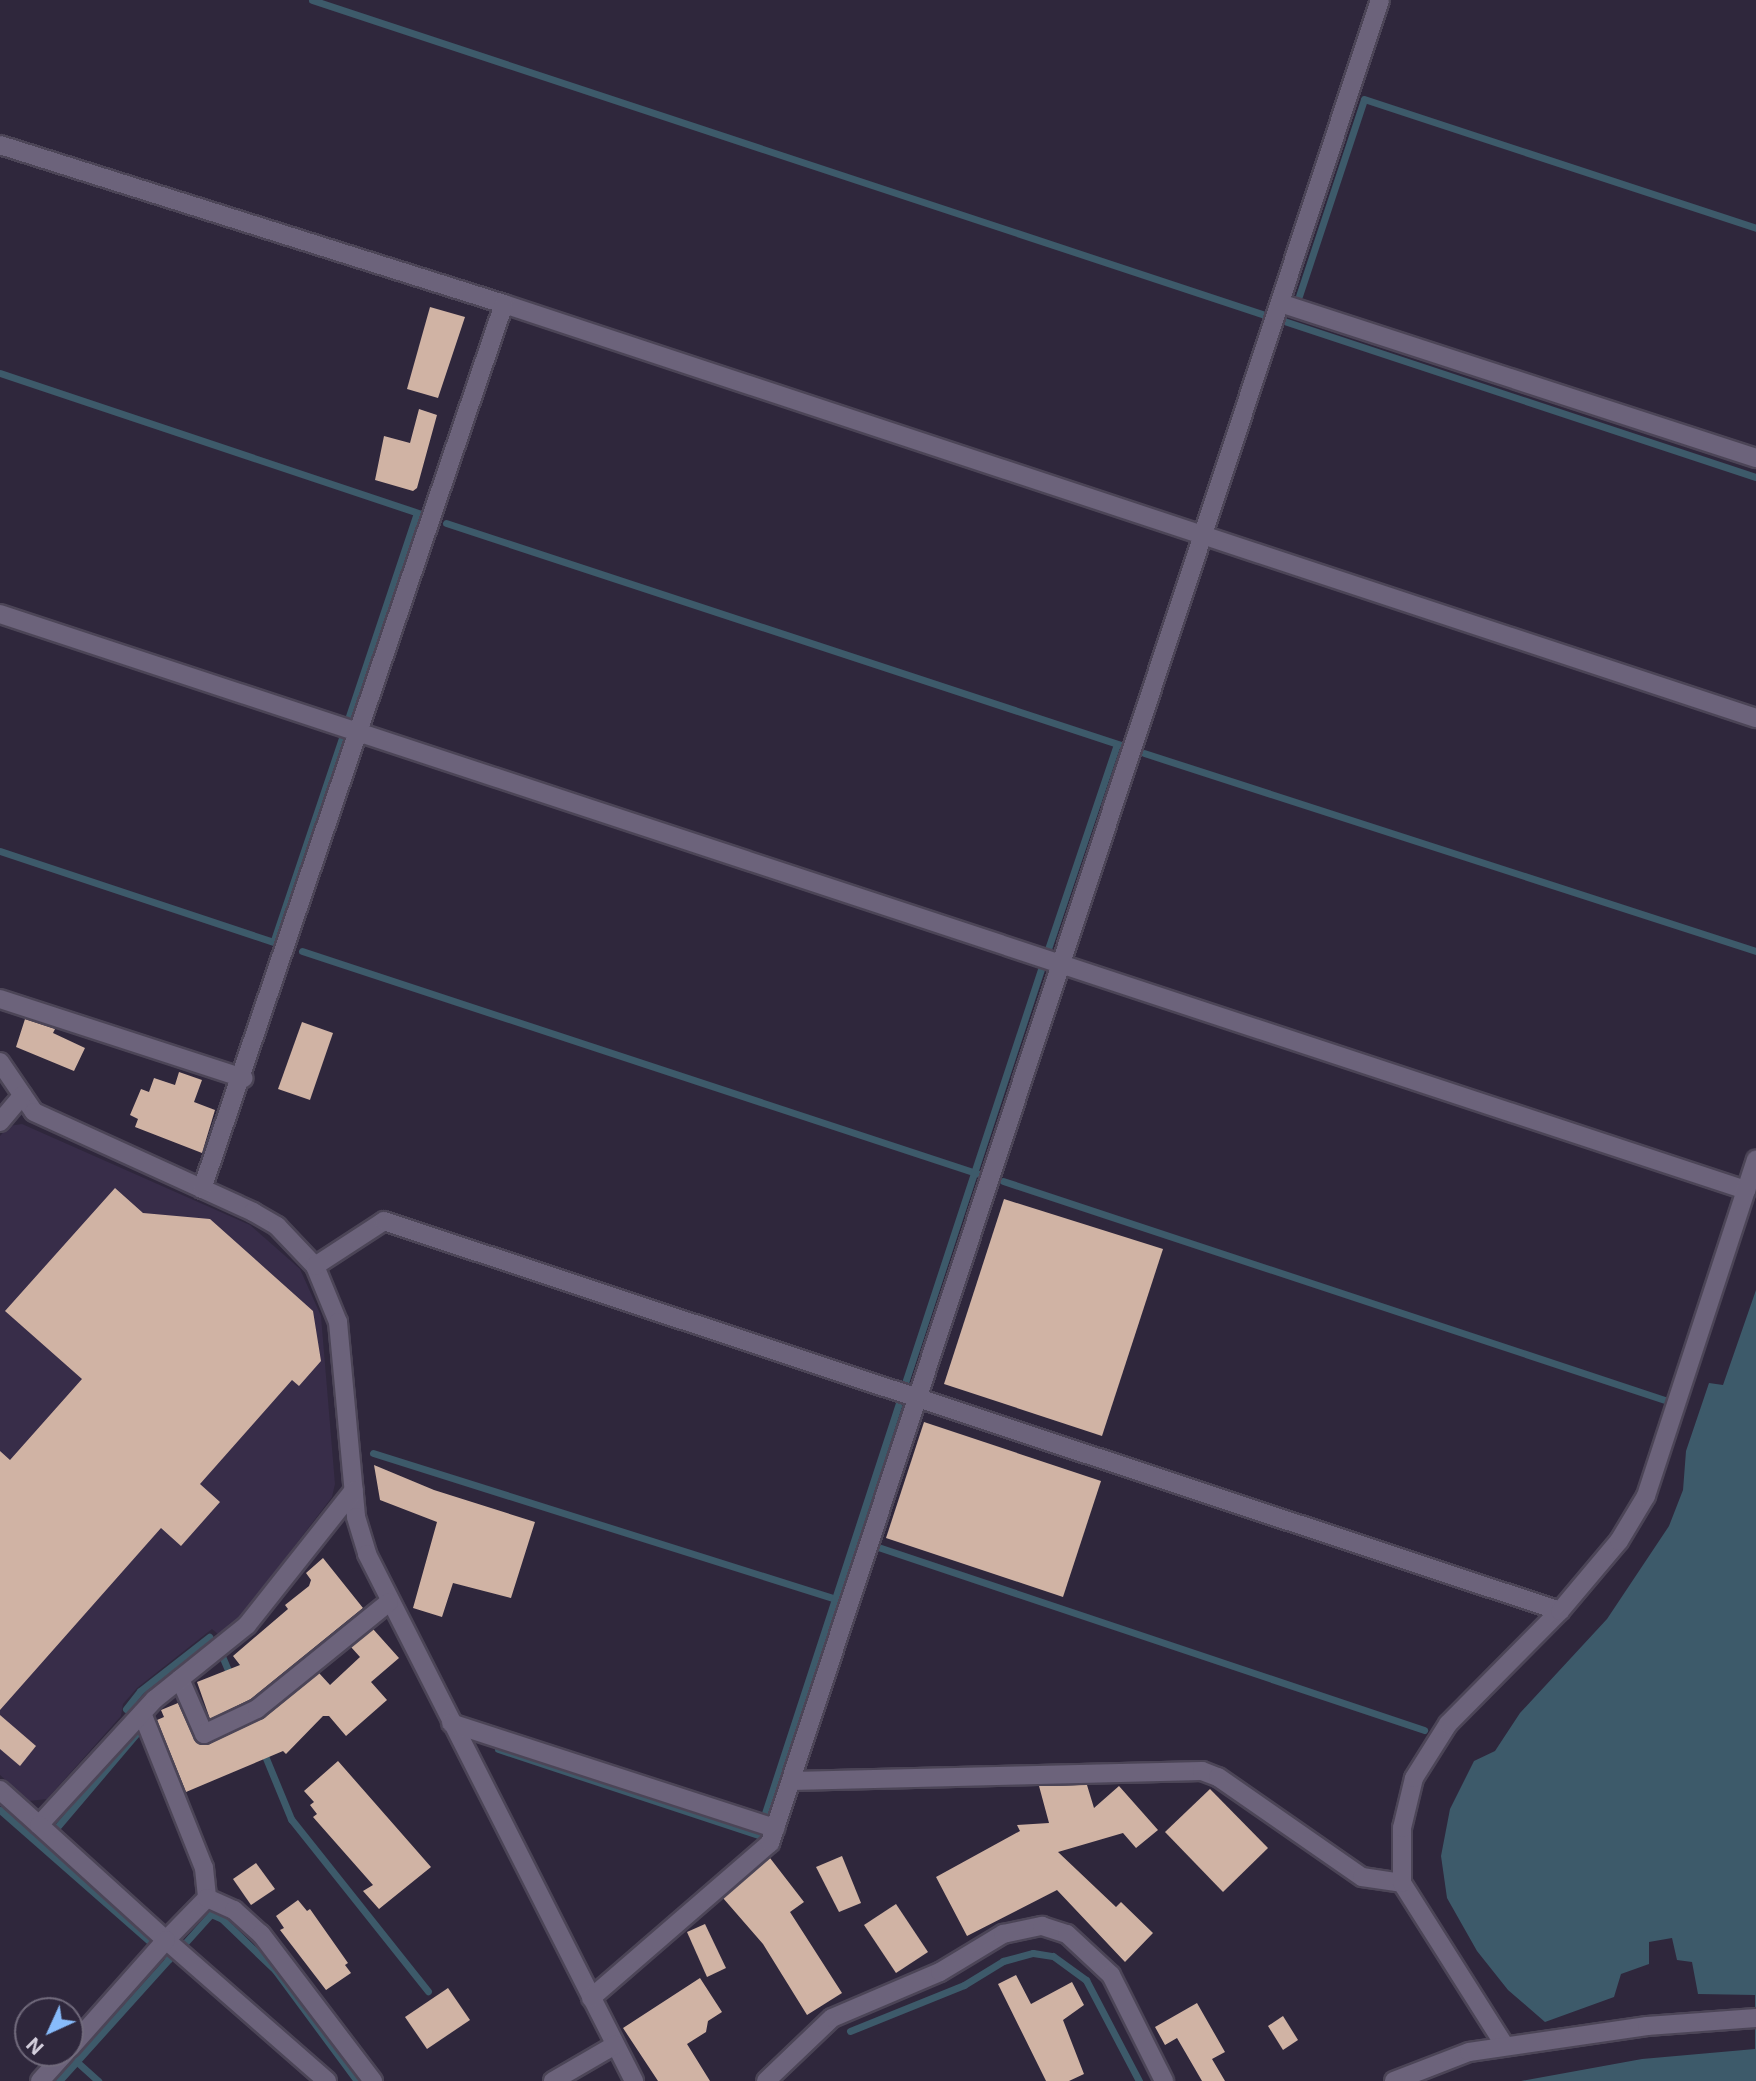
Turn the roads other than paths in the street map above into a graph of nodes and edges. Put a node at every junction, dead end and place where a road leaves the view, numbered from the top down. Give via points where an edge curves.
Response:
1 (1380, 0) edge
2 (0, 145) edge
3 (1280, 303) junction
4 (504, 304) junction
5 (1756, 458) edge
6 (1203, 534) junction
7 (0, 614) edge
8 (1756, 718) edge
9 (361, 733) junction
10 (1063, 965) junction
11 (0, 999) edge
12 (0, 1062) edge
13 (243, 1077) junction
14 (23, 1095) junction
15 (0, 1122) edge
16 (1756, 1160) edge
17 (202, 1189) junction
18 (1746, 1190) junction
19 (315, 1266) junction
20 (918, 1398) junction
21 (354, 1490) junction
22 (389, 1602) junction
23 (1560, 1611) junction
24 (180, 1679) junction
25 (142, 1713) junction
26 (451, 1723) junction
27 (792, 1781) junction
28 (0, 1790) edge
29 (39, 1825) junction
30 (775, 1828) junction
31 (1402, 1883) junction
32 (207, 1898) junction
33 (166, 1940) junction
34 (591, 1998) junction
35 (1756, 2018) edge
36 (84, 2032) edge
37 (615, 2045) junction
38 (1505, 2046) junction
39 (52, 2067) edge
40 (40, 2081) edge
41 (327, 2081) edge
42 (373, 2081) edge
43 (554, 2081) edge
44 (634, 2081) edge
45 (766, 2081) edge
46 (1164, 2081) edge
47 (1394, 2081) edge

1 - 3 street
2 - 4 street
3 - 5 street
3 - 6 street
4 - 6 street
4 - 9 street
6 - 8 street
6 - 10 street
7 - 9 street
9 - 10 street
9 - 13 street
10 - 18 street
10 - 20 street
11 - 13 street
12 - 14 street
13 - 17 street
14 - 15 street
14 - 17 street via 34,1112
16 - 18 street
17 - 19 street via 277,1226
18 - 23 street via 1646,1496 1619,1541
19 - 20 street via 384,1221
19 - 21 street via 338,1322
20 - 23 street
20 - 27 street
21 - 22 street via 364,1545
21 - 24 street via 247,1625
22 - 24 street via 257,1709 204,1734
22 - 26 street
23 - 31 street via 1428,1751 1414,1779 1402,1828
24 - 25 street
25 - 29 street
25 - 32 street via 204,1868
26 - 30 street
26 - 34 street
27 - 30 street
27 - 31 street via 1202,1771 1218,1777 1362,1877
28 - 29 street
29 - 33 street
30 - 34 street via 770,1843
31 - 38 street
32 - 33 street
32 - 42 street via 234,1910 261,1934
33 - 36 street
33 - 41 street
34 - 37 street
35 - 38 street
37 - 43 street
37 - 44 street
38 - 47 street via 1469,2052
39 - 40 street
45 - 46 street via 832,2018 940,1972 1003,1934 1042,1926 1066,1934 1111,1975

